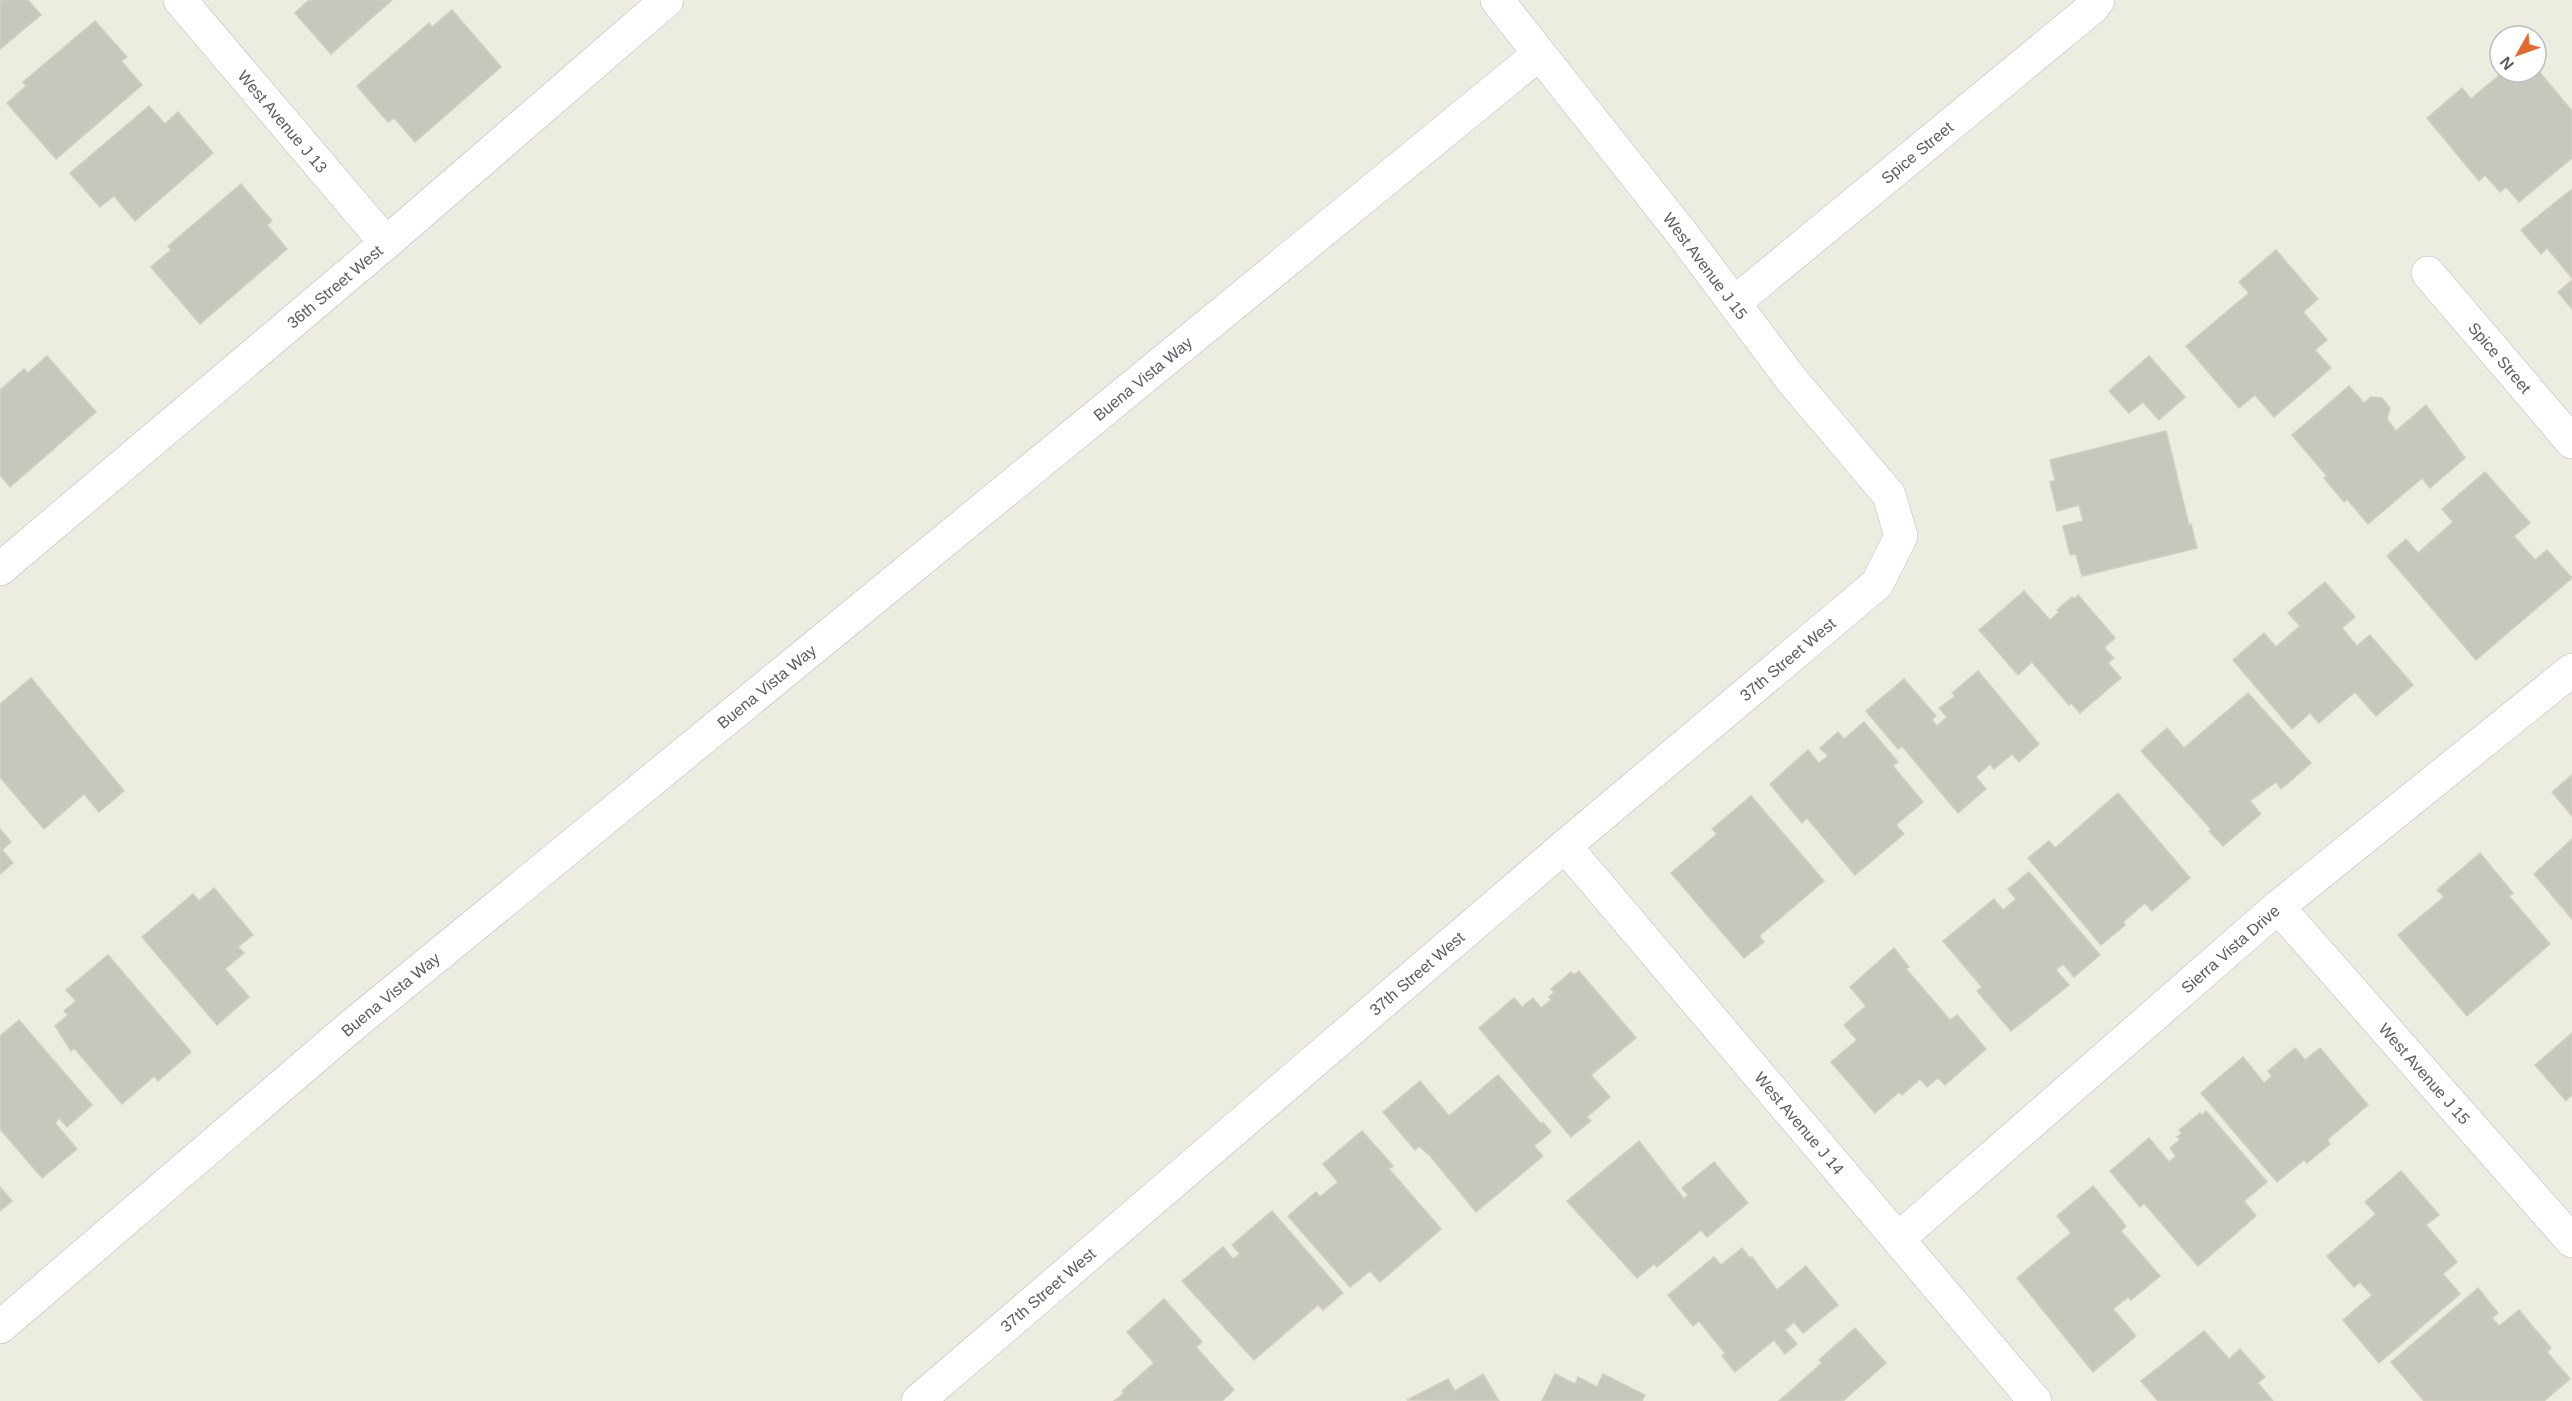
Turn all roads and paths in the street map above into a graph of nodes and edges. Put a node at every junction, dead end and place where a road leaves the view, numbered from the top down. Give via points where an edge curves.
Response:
1 (180, 0) edge
2 (667, 0) edge
3 (1497, 0) edge
4 (2098, 0) edge
5 (1539, 54) junction
6 (386, 243) junction
7 (2428, 273) dead end
8 (1734, 303) junction
9 (2572, 442) edge
10 (1901, 536) joint
11 (0, 569) edge
12 (2572, 670) edge
13 (1565, 846) junction
14 (2278, 907) junction
15 (1898, 1239) junction
16 (2572, 1241) edge
17 (0, 1327) edge
18 (918, 1401) edge
19 (2035, 1401) edge

1 - 6 street, West Avenue J 13
2 - 6 street, 36th Street West
3 - 5 street, West Avenue J 15
4 - 8 street, Spice Street
5 - 8 street, West Avenue J 15
5 - 17 street, Buena Vista Way via 349,1028
6 - 11 street, 36th Street West
7 - 9 street, Spice Street
8 - 10 street, West Avenue J 15 via 1791,379 1889,495
10 - 13 street, 37th Street West via 1877,584
12 - 14 street, Sierra Vista Drive
13 - 15 street, West Avenue J 14
13 - 18 street, 37th Street West
14 - 15 street, Sierra Vista Drive
14 - 16 street, West Avenue J 15
15 - 19 street, West Avenue J 14

